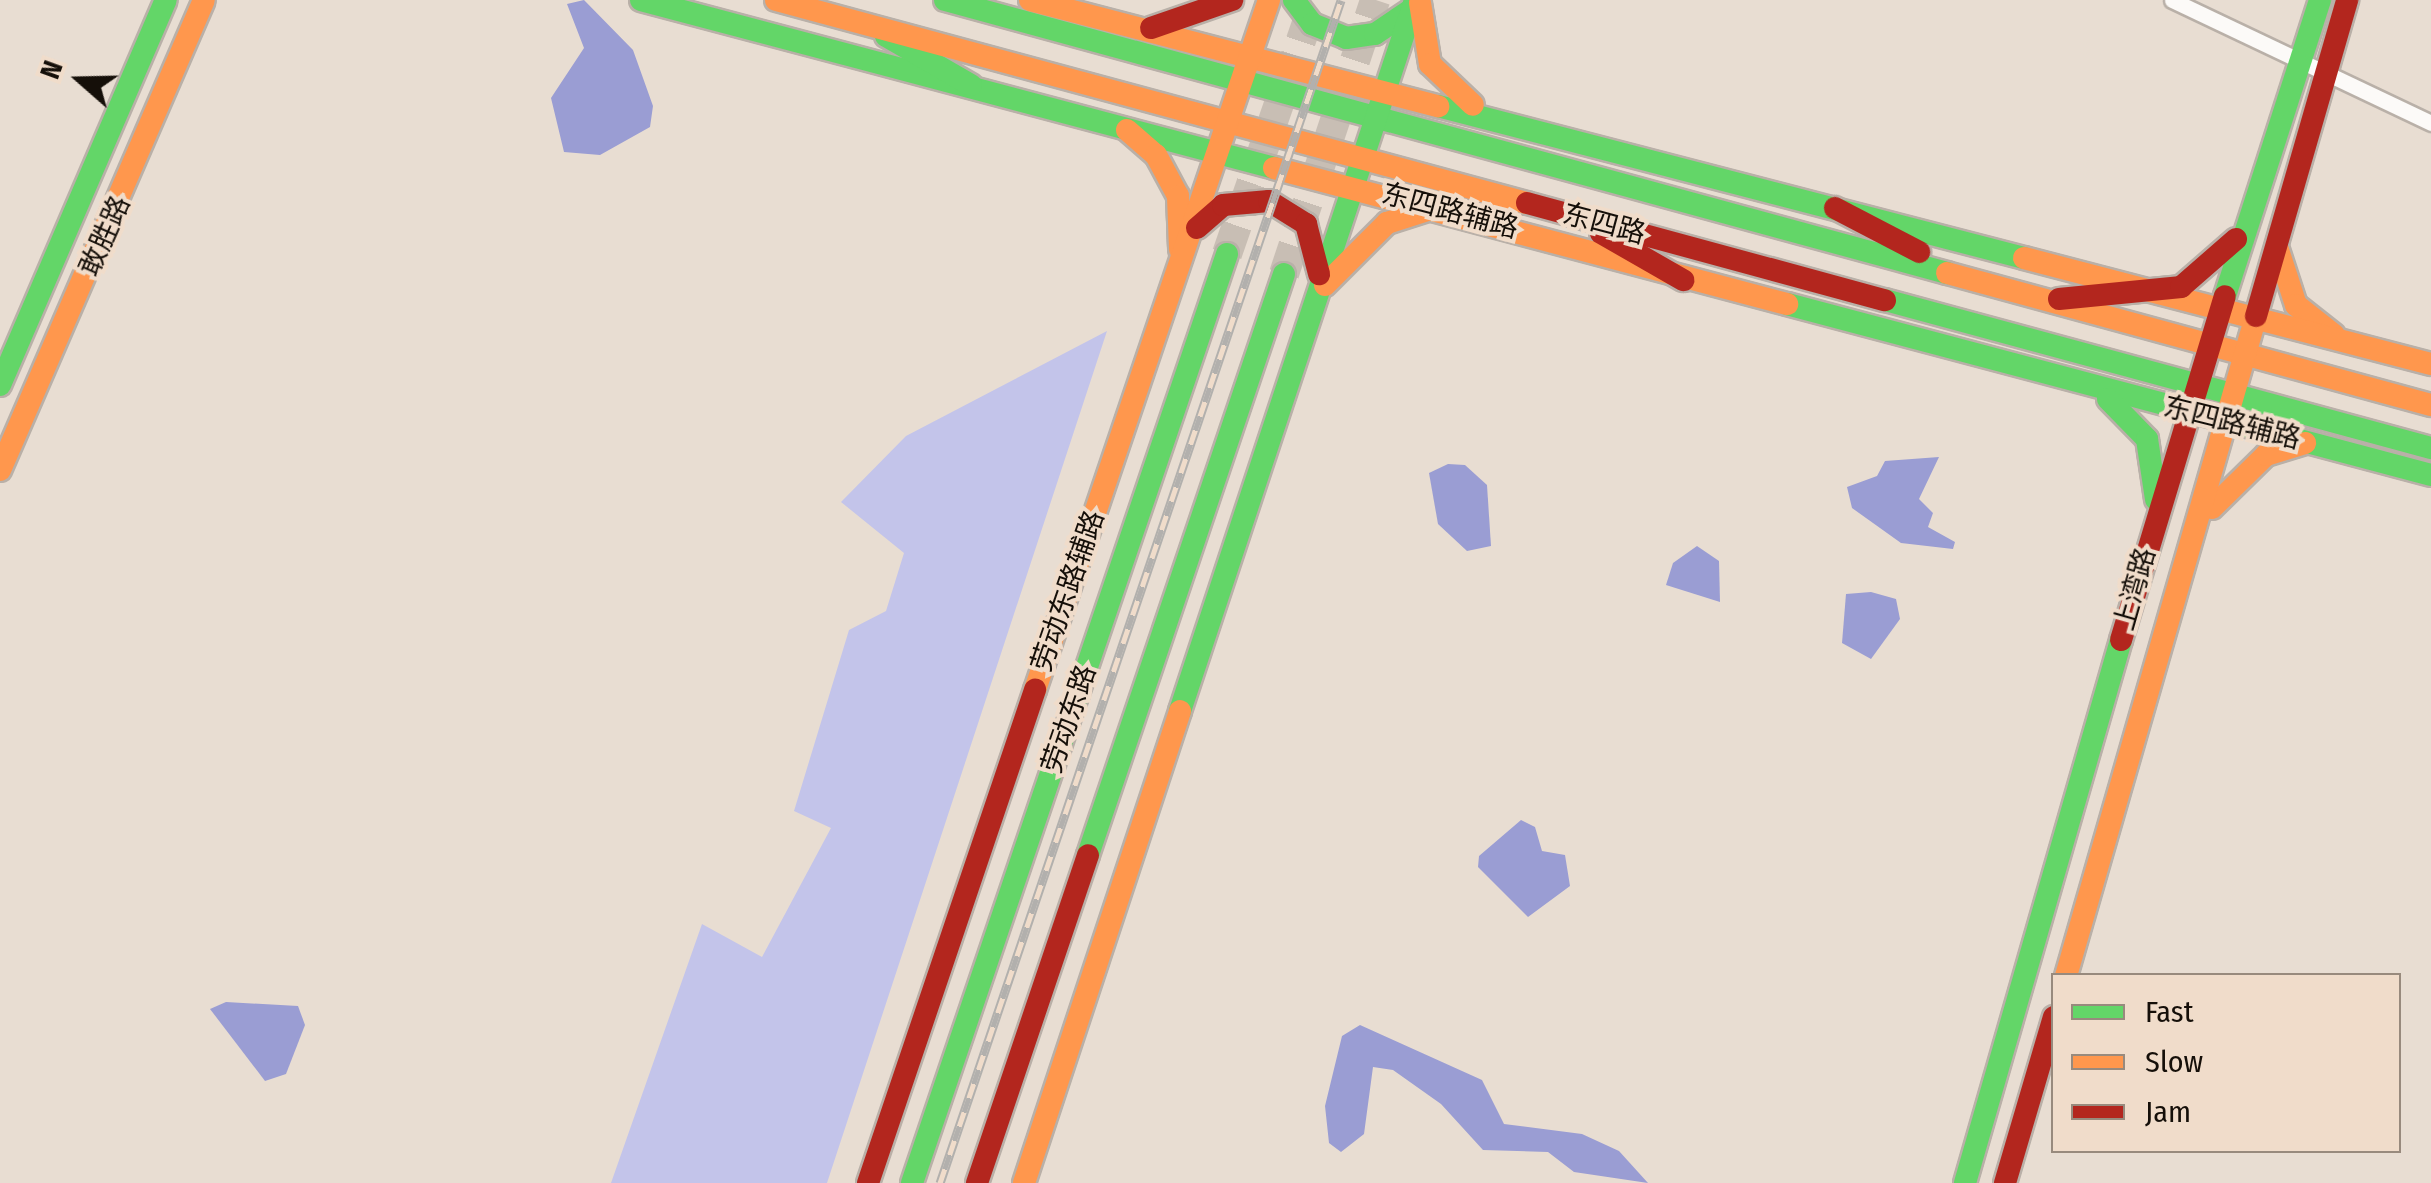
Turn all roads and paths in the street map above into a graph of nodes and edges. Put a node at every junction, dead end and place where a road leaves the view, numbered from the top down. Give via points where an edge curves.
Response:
1 (166, 0) edge
2 (204, 0) edge
3 (641, 0) edge
4 (776, 0) edge
5 (945, 0) edge
6 (1030, 0) edge
7 (1232, 0) edge
8 (1270, 0) edge
9 (1294, 0) edge
10 (2172, 0) edge
11 (2320, 0) edge
12 (2347, 0) edge
13 (964, 3) edge
14 (1416, 3) edge
15 (860, 21) junction
16 (1052, 28) junction
17 (1140, 28) junction
18 (1153, 56) junction
19 (1251, 56) junction
20 (2298, 60) junction
21 (2326, 73) junction
22 (1243, 80) junction
23 (971, 85) junction
24 (1386, 89) junction
25 (1141, 94) junction
26 (1375, 118) junction
27 (1499, 118) junction
28 (1230, 119) junction
29 (2431, 123) edge
30 (1116, 124) junction
31 (1220, 151) junction
32 (1362, 158) junction
33 (1353, 184) junction
34 (1522, 202) junction
35 (1439, 207) junction
36 (1835, 208) junction
37 (2252, 209) junction
38 (1570, 215) junction
39 (1191, 236) junction
40 (2278, 238) junction
41 (1227, 254) tunnel mouth
42 (1284, 274) tunnel mouth
43 (1964, 275) junction
44 (1177, 278) junction
45 (1682, 280) junction
46 (1318, 287) junction
47 (2143, 294) junction
48 (2054, 299) junction
49 (2220, 312) junction
50 (1309, 314) junction
51 (2256, 321) junction
52 (2210, 343) junction
53 (2356, 345) junction
54 (2248, 354) junction
55 (2431, 364) edge
56 (1, 379) edge
57 (2197, 382) junction
58 (2082, 386) junction
59 (2237, 394) junction
60 (2431, 405) edge
61 (2188, 412) junction
62 (2230, 423) junction
63 (2388, 436) junction
64 (2309, 442) junction
65 (2431, 448) edge
66 (0, 470) edge
67 (2431, 476) edge
68 (2155, 519) junction
69 (2200, 534) junction
70 (2067, 973) edge
71 (2051, 1027) edge
72 (868, 1183) edge
73 (912, 1183) edge
74 (977, 1183) edge
75 (1024, 1183) edge
76 (1965, 1183) edge
77 (2005, 1183) edge

1 - 56 main road, 敢胜路
2 - 66 main road, 敢胜路
3 - 23 main road, 东四路辅路
4 - 15 main road, 东四路
5 - 13 main road, 东四路
6 - 17 main road
7 - 17 main road via 1194,19
8 - 19 main road, 劳动东路辅路
9 - 14 main road via 1312,24 1346,38 1374,34
10 - 20 street
11 - 20 main road, 上湾路
12 - 21 main road, 上湾路
13 - 16 main road, 东四路
14 - 24 main road
14 - 27 main road via 1430,64 1454,92
15 - 23 main road
15 - 25 main road, 东四路
16 - 17 main road
16 - 18 main road, 东四路
17 - 19 main road
18 - 22 main road, 东四路
18 - 25 main road via 1174,78 1163,92
19 - 22 main road, 劳动东路辅路
19 - 24 main road
20 - 21 street
20 - 37 main road, 上湾路
21 - 29 street
21 - 40 main road, 上湾路
22 - 26 main road, 东四路
22 - 28 main road, 劳动东路辅路
23 - 30 main road, 东四路辅路
24 - 26 main road
24 - 27 main road
25 - 28 main road, 东四路
26 - 32 main road
26 - 43 main road, 东四路
27 - 36 main road
28 - 31 main road, 劳动东路辅路
28 - 32 main road, 东四路
30 - 31 main road, 东四路辅路
30 - 44 main road via 1156,155 1178,196
31 - 33 main road, 东四路辅路
31 - 39 main road, 劳动东路辅路
32 - 33 main road
32 - 34 main road, 东四路
33 - 35 main road, 东四路辅路
33 - 46 main road
34 - 35 main road
34 - 38 main road, 东四路
35 - 45 main road, 东四路辅路
35 - 50 main road via 1406,213 1362,242
36 - 43 main road
36 - 47 main road
37 - 47 main road via 2226,256 2198,280
37 - 49 main road, 上湾路
38 - 45 main road
38 - 57 main road, 东四路
39 - 44 main road, 劳动东路辅路
39 - 46 main road via 1223,205 1268,201 1306,224
40 - 51 main road, 上湾路
40 - 53 main road via 2280,275 2296,305
41 - 73 main road, 劳动东路
42 - 74 main road
43 - 48 main road, 东四路
44 - 72 main road, 劳动东路辅路
45 - 58 main road, 东四路辅路
46 - 50 main road
47 - 48 main road
47 - 49 main road
48 - 52 main road, 东四路
49 - 51 main road
49 - 52 main road, 上湾路
50 - 75 main road
51 - 53 main road
51 - 54 main road, 上湾路
52 - 54 main road, 东四路
52 - 57 main road, 上湾路
53 - 55 main road
54 - 59 main road, 上湾路
54 - 60 main road, 东四路
57 - 59 main road, 东四路
57 - 61 main road, 上湾路
58 - 61 main road, 东四路辅路
58 - 68 main road via 2137,421 2154,474
59 - 62 main road, 上湾路
59 - 63 main road, 东四路
61 - 62 main road, 东四路辅路
61 - 68 main road, 上湾路
62 - 64 main road, 东四路辅路
62 - 69 main road, 上湾路
63 - 64 main road
63 - 65 main road, 东四路
64 - 67 main road, 东四路辅路
64 - 69 main road via 2246,468
68 - 76 main road, 上湾路
69 - 70 main road, 上湾路
71 - 77 main road

